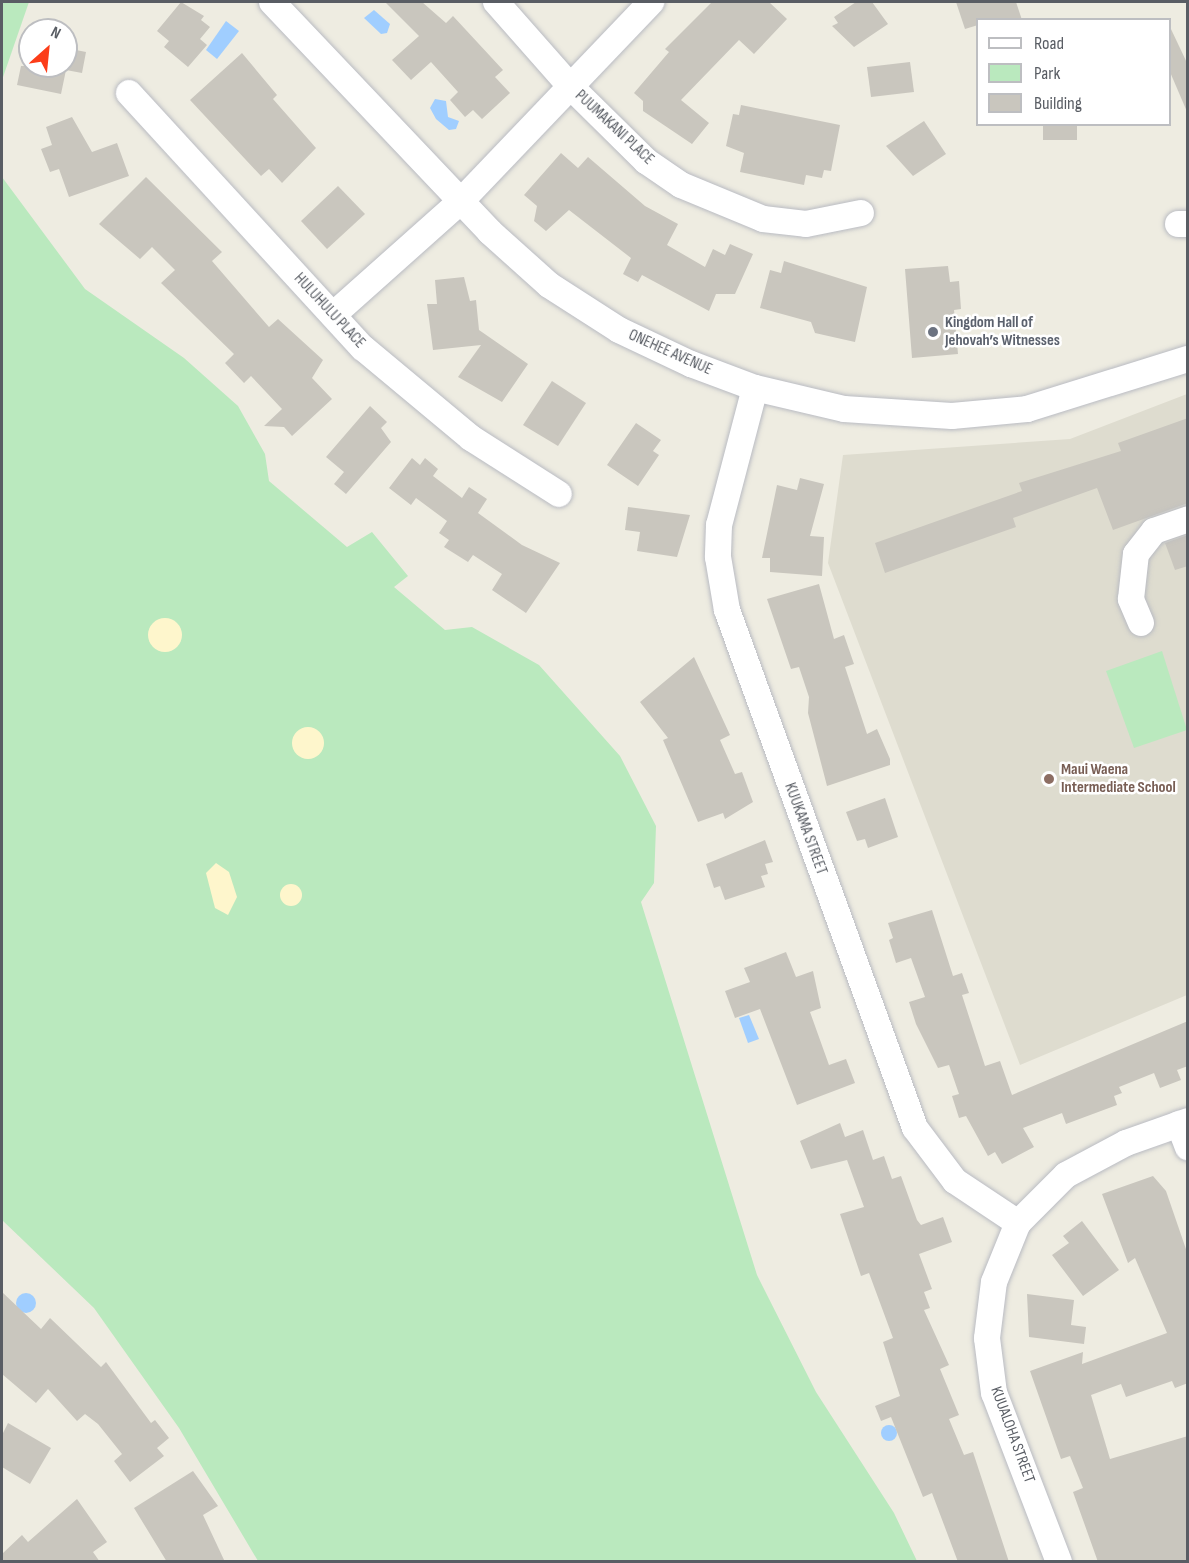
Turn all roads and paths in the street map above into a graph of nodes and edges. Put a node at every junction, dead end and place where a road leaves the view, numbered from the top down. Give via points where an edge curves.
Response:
1 (272, 2) edge
2 (496, 2) edge
3 (651, 2) edge
4 (570, 86) junction
5 (129, 93) dead end
6 (462, 200) junction
7 (861, 213) dead end
8 (333, 315) junction
9 (1188, 359) edge
10 (755, 388) junction
11 (559, 494) dead end
12 (1188, 519) edge
13 (1141, 623) dead end
14 (1185, 1130) edge
15 (1018, 1223) junction
16 (1059, 1562) edge

1 - 6 street, ONEHEE AVENUE
2 - 4 street, PUUMAKANI PLACE
3 - 4 street
4 - 6 street
4 - 7 street, PUUMAKANI PLACE via 646,161 717,203 763,219 806,224
5 - 8 street, HULUHULU PLACE
6 - 8 street
6 - 10 street, ONEHEE AVENUE via 549,285 619,330
8 - 11 street, HULUHULU PLACE via 430,407
9 - 10 street, ONEHEE AVENUE via 1027,409 952,416 844,409
10 - 15 street, KUUKAMA STREET via 719,525 727,610 915,1128 955,1180
12 - 13 street via 1154,531 1136,554 1131,599
14 - 15 street, KUUALOHA STREET via 1088,1160
15 - 16 street, KUUALOHA STREET via 994,1282 989,1368

